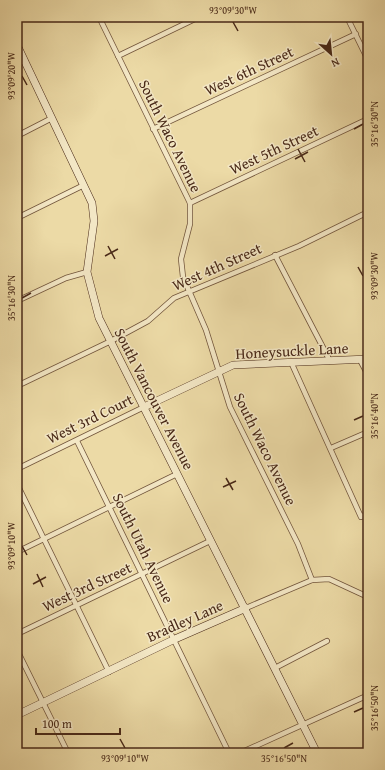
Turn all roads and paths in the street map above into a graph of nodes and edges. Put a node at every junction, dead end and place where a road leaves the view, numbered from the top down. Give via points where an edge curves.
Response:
1 (99, 17) edge
2 (199, 17) edge
3 (347, 17) edge
4 (356, 34) junction
5 (18, 49) edge
6 (118, 56) junction
7 (368, 60) edge
8 (52, 118) junction
9 (368, 118) edge
10 (153, 129) junction
11 (17, 136) edge
12 (84, 185) junction
13 (190, 204) junction
14 (368, 212) edge
15 (17, 218) edge
16 (275, 255) junction
17 (87, 272) junction
18 (189, 292) junction
19 (17, 301) edge
20 (111, 341) junction
21 (364, 360) edge
22 (330, 361) junction
23 (291, 362) junction
24 (218, 372) junction
25 (368, 375) edge
26 (17, 386) edge
27 (144, 407) junction
28 (368, 432) edge
29 (77, 441) junction
30 (331, 448) junction
31 (17, 469) edge
32 (177, 474) junction
33 (17, 484) edge
34 (109, 508) junction
35 (368, 513) edge
36 (44, 539) junction
37 (210, 541) junction
38 (17, 552) edge
39 (142, 575) junction
40 (312, 580) junction
41 (368, 597) edge
42 (76, 605) junction
43 (246, 608) junction
44 (17, 634) edge
45 (175, 639) junction
46 (328, 641) dead end
47 (17, 650) edge
48 (275, 668) junction
49 (109, 672) junction
50 (364, 697) dead end
51 (43, 703) junction
52 (17, 715) edge
53 (303, 725) junction
54 (68, 753) edge
55 (229, 753) edge
56 (240, 753) edge
57 (317, 753) edge

1 - 6 street, South Waco Avenue
2 - 6 street
3 - 4 street
4 - 7 street
4 - 10 street, West 6th Street
5 - 8 street, South Vancouver Avenue
6 - 10 street, South Waco Avenue
8 - 11 street
8 - 12 street, South Vancouver Avenue
9 - 13 street, West 5th Street
10 - 13 street, South Waco Avenue
12 - 15 street
12 - 17 street, South Vancouver Avenue via 92,203 94,222
13 - 18 street, South Waco Avenue via 190,224 181,259 183,277
14 - 16 street, West 4th Street
16 - 18 street, West 4th Street
16 - 22 street
17 - 19 street via 66,278
17 - 20 street, South Vancouver Avenue via 99,318
18 - 20 street, West 4th Street via 174,298 155,317
18 - 24 street, South Waco Avenue via 206,330
20 - 26 street, West 4th Street
20 - 27 street, South Vancouver Avenue
21 - 22 street, Honeysuckle Lane
21 - 25 street
22 - 23 street, Honeysuckle Lane
23 - 24 street, Honeysuckle Lane via 233,366
23 - 30 street
24 - 27 street, West 3rd Court
24 - 40 street, South Waco Avenue via 230,407 298,544
27 - 29 street, West 3rd Court
27 - 32 street, South Vancouver Avenue
28 - 30 street
29 - 31 street, West 3rd Court
29 - 34 street, South Utah Avenue
30 - 35 street via 361,516
32 - 34 street
32 - 37 street, South Vancouver Avenue
33 - 36 street
34 - 36 street
34 - 39 street, South Utah Avenue
36 - 38 street
36 - 42 street
37 - 39 street, West 3rd Street
37 - 43 street, South Vancouver Avenue
39 - 42 street, West 3rd Street
39 - 45 street, South Utah Avenue
40 - 41 street, Bradley Lane via 329,579
40 - 43 street, Bradley Lane
42 - 44 street, West 3rd Street
42 - 49 street
43 - 45 street, Bradley Lane
43 - 48 street, South Vancouver Avenue
45 - 49 street, Bradley Lane
45 - 55 street, South Utah Avenue
46 - 48 street
47 - 51 street
48 - 53 street, South Vancouver Avenue
49 - 51 street, Bradley Lane
50 - 53 street
51 - 52 street, Bradley Lane
51 - 54 street
53 - 56 street
53 - 57 street, South Vancouver Avenue

